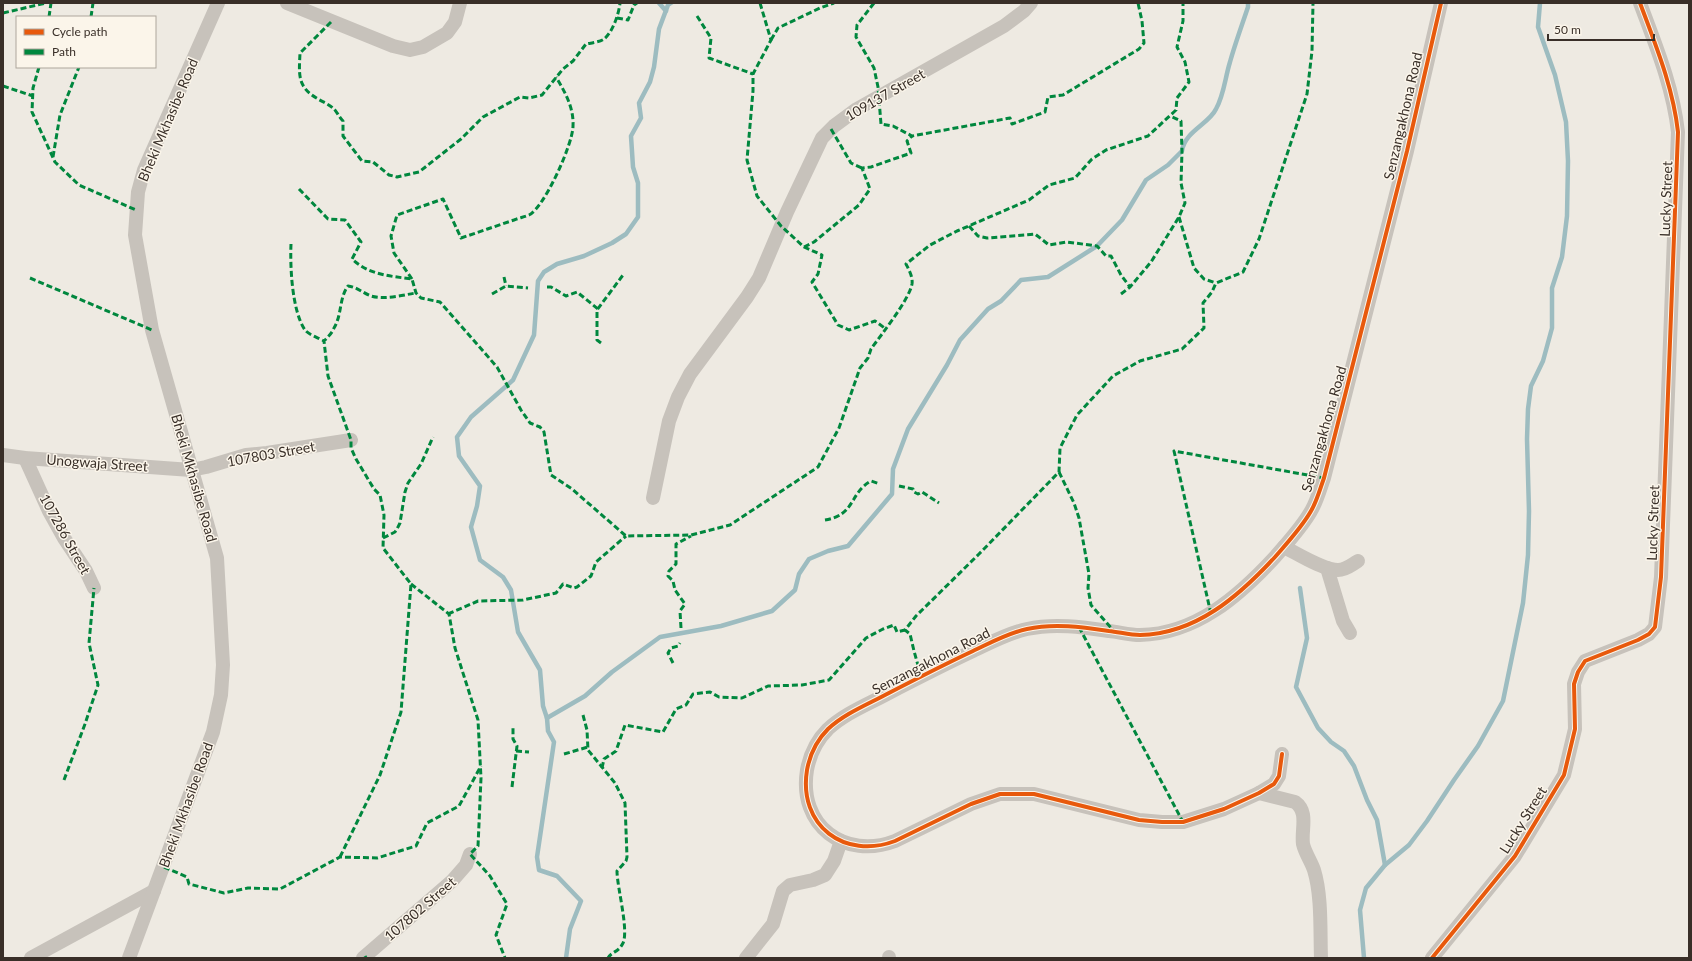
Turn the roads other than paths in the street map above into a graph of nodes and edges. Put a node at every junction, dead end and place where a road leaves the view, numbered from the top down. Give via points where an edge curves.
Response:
1 (218, 3) edge
2 (287, 3) edge
3 (460, 3) edge
4 (1031, 3) edge
5 (1441, 3) edge
6 (1640, 3) edge
7 (351, 440) dead end
8 (3, 455) edge
9 (25, 458) junction
10 (191, 470) junction
11 (653, 498) dead end
12 (1284, 547) junction
13 (1358, 561) dead end
14 (1327, 568) junction
15 (94, 588) dead end
16 (1350, 633) dead end
17 (1282, 754) dead end
18 (1259, 793) junction
19 (841, 841) junction
20 (470, 854) dead end
21 (154, 891) junction
22 (31, 958) edge
23 (129, 958) edge
24 (363, 958) edge
25 (746, 958) edge
26 (1321, 958) edge
27 (1432, 958) edge

1 - 10 street, Bheki Mkhasibe Road via 144,170 136,210 135,236 152,330
2 - 3 street via 393,46 410,50 423,47 447,33 455,22
4 - 11 street, 109137 Street via 1004,26 857,109 822,138 760,278 690,374 678,397 669,421
5 - 12 street, Senzangakhona Road via 1407,151 1324,478 1312,510
6 - 27 street, Lucky Street via 1667,75 1678,132 1662,577 1655,627 1638,640 1585,661 1574,684 1575,729 1564,775 1515,856
7 - 10 street, 107803 Street via 246,455
8 - 9 street, Unogwaja Street
9 - 10 street, Unogwaja Street
9 - 15 street, 107286 Street via 64,538
10 - 21 street, Bheki Mkhasibe Road via 217,558 223,665 221,695 213,732
12 - 14 street
12 - 19 street, Senzangakhona Road via 1234,597 1211,614 1191,624 1164,632 1137,635 1065,626 1025,629 1001,637 921,676 844,718 818,740 810,755 807,772 807,791 813,816 829,834
13 - 14 street via 1347,568
14 - 16 street via 1343,620
17 - 18 street, Senzangakhona Road via 1274,784
18 - 19 street, Senzangakhona Road via 1224,809 1183,822 1121,817 1034,794 1000,794 971,804 883,846 870,847
18 - 26 street via 1294,802 1299,805 1304,817 1303,845 1314,870
19 - 25 street via 834,861 825,875 790,885 783,891 773,924
20 - 24 street, 107802 Street via 466,865 452,881
21 - 22 street
21 - 23 street, Bheki Mkhasibe Road

